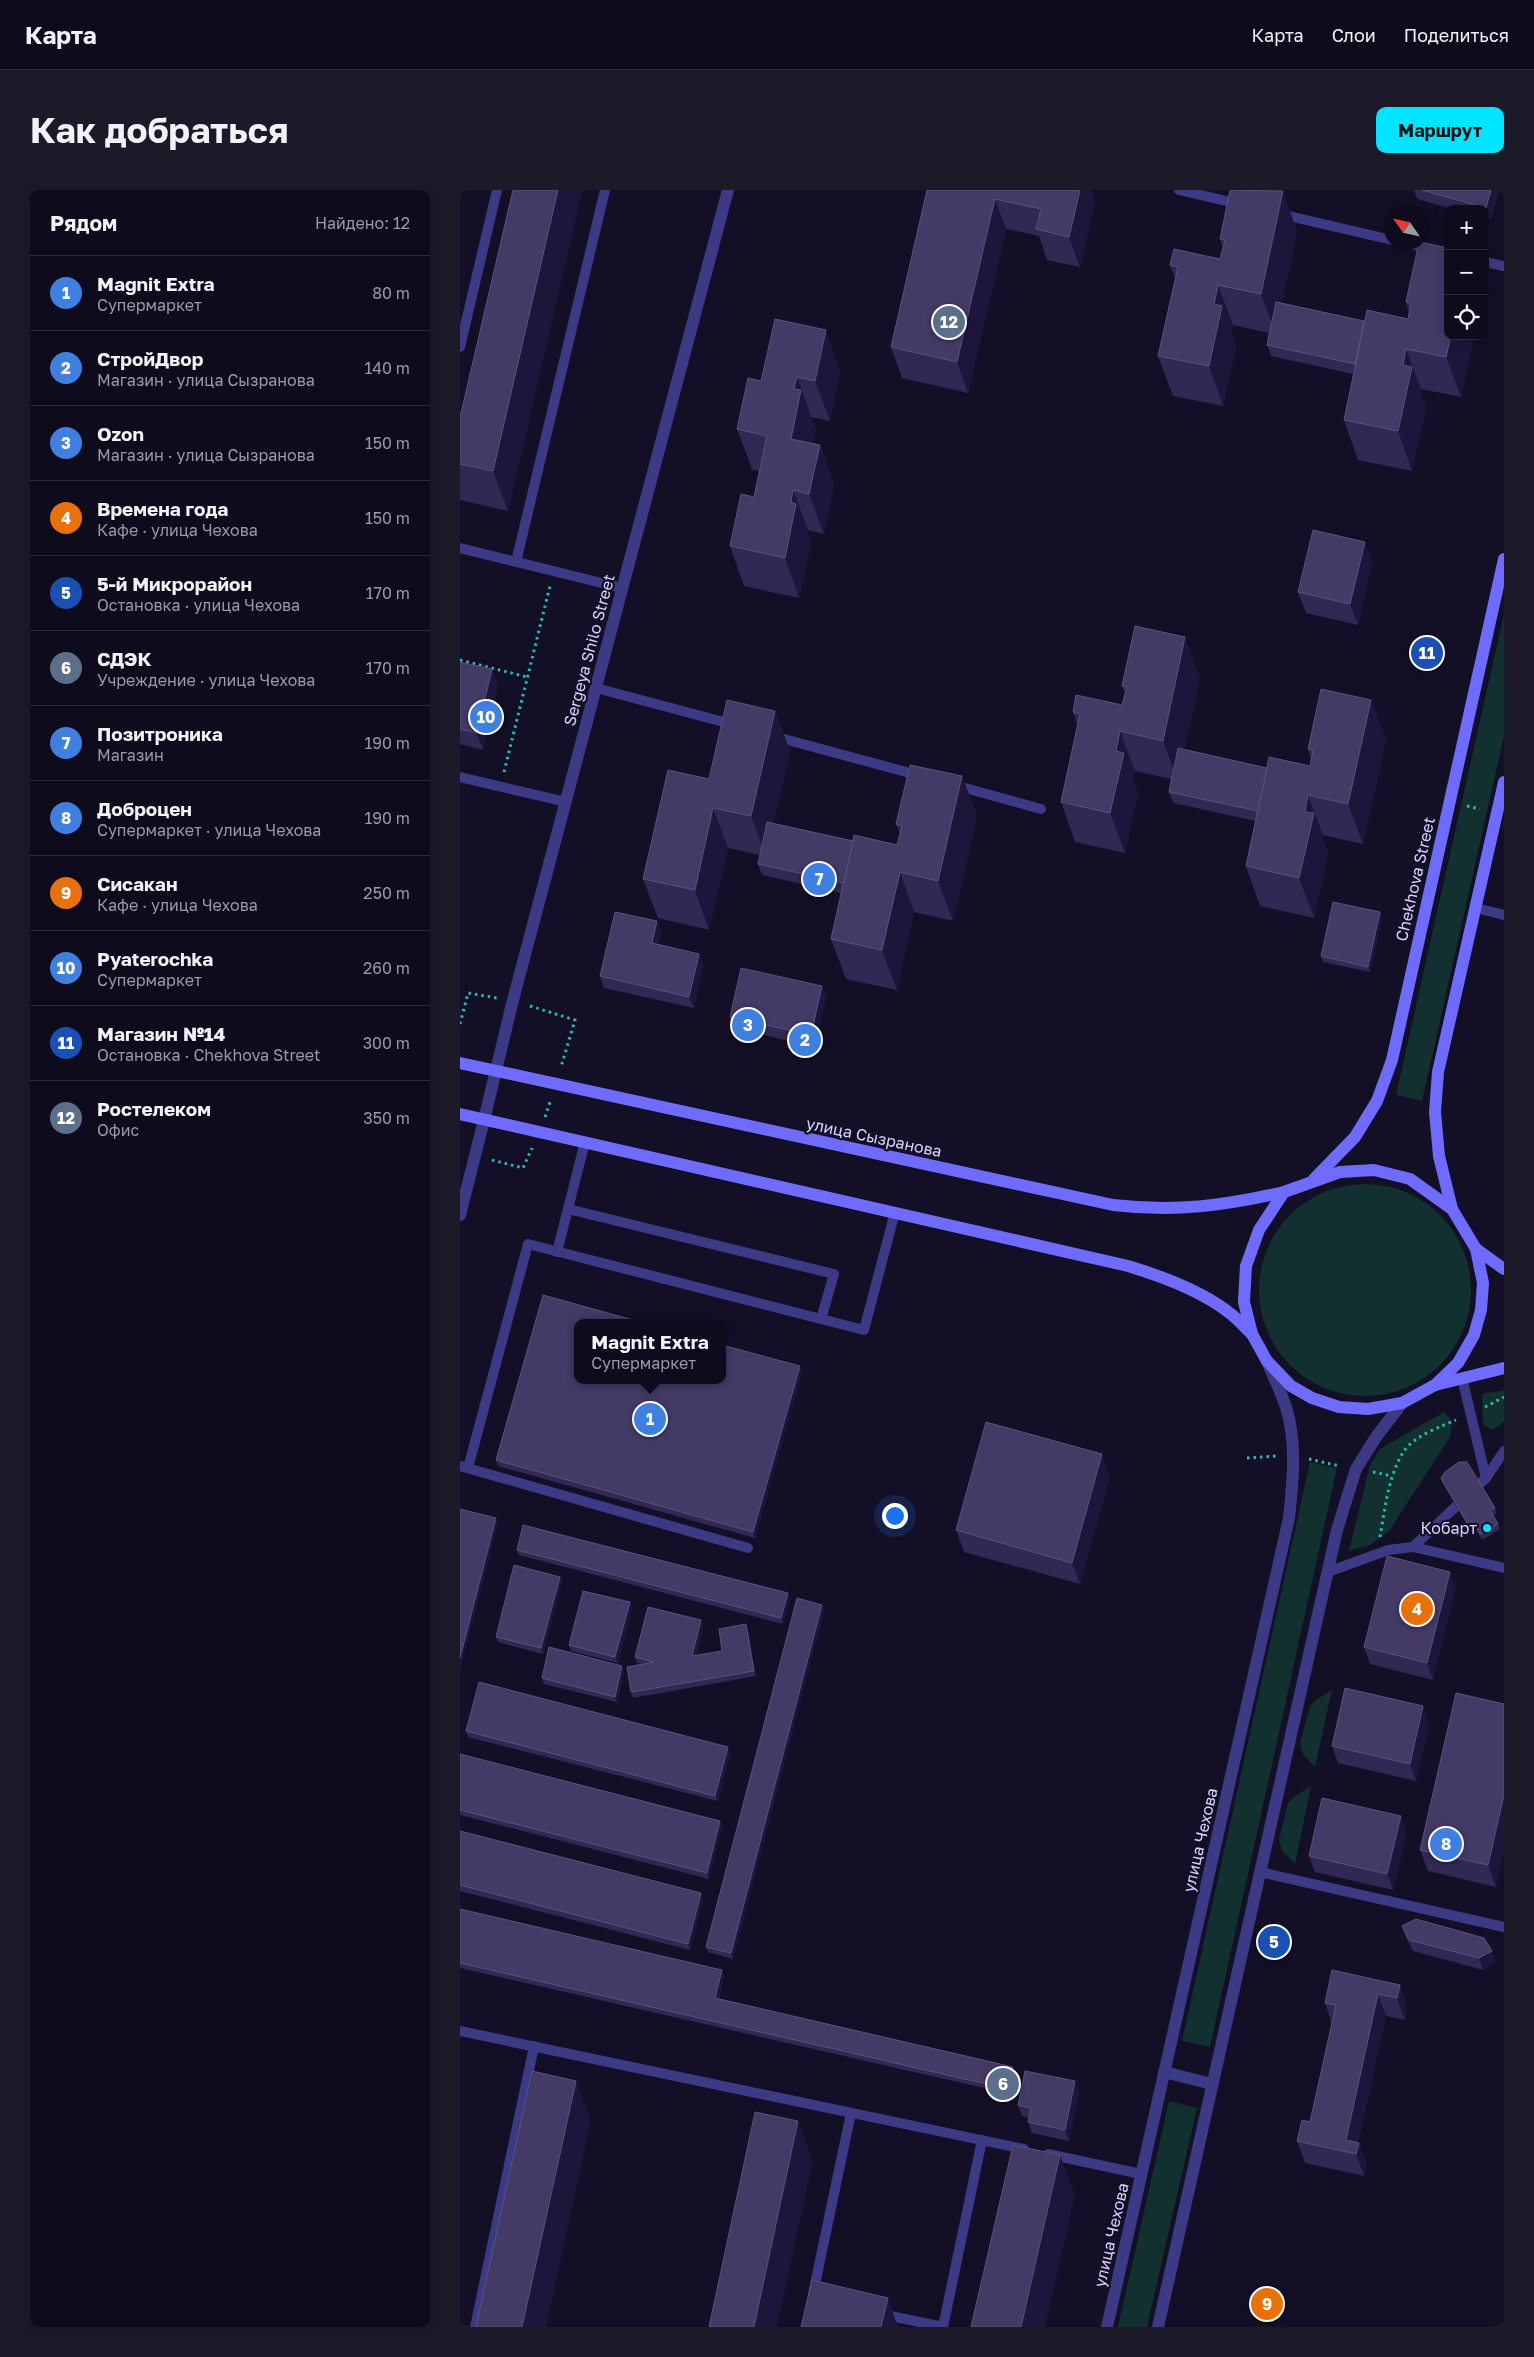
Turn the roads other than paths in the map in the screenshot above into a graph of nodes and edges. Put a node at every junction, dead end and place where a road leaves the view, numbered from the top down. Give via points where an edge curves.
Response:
1 (496, 190) edge
2 (605, 190) edge
3 (728, 190) edge
4 (1179, 190) edge
5 (1247, 206) edge
6 (1266, 210) edge
7 (1384, 238) edge
8 (1429, 248) edge
9 (1444, 252) edge
10 (1489, 263) edge
11 (1504, 266) edge
12 (460, 346) edge
13 (460, 548) edge
14 (1504, 560) edge
15 (516, 562) junction
16 (622, 588) junction
17 (596, 688) junction
18 (748, 729) edge
19 (767, 734) edge
20 (460, 777) edge
21 (928, 778) edge
22 (1504, 782) edge
23 (947, 783) edge
24 (566, 802) junction
25 (1041, 808) dead end
26 (1476, 908) junction
27 (1504, 915) edge
28 (460, 1063) edge
29 (495, 1071) junction
30 (460, 1114) edge
31 (484, 1120) junction
32 (586, 1142) junction
33 (1310, 1182) junction
34 (1284, 1192) junction
35 (568, 1209) junction
36 (1452, 1209) junction
37 (895, 1212) junction
38 (460, 1215) edge
39 (1476, 1249) junction
40 (556, 1252) junction
41 (1504, 1269) edge
42 (821, 1319) junction
43 (1252, 1334) junction
44 (1267, 1361) junction
45 (1504, 1368) edge
46 (1462, 1378) junction
47 (1435, 1385) junction
48 (1402, 1403) junction
49 (1504, 1451) edge
50 (464, 1467) edge
51 (1486, 1478) junction
52 (1413, 1547) junction
53 (748, 1548) dead end
54 (1504, 1568) edge
55 (1328, 1572) junction
56 (1260, 1872) junction
57 (1504, 1927) edge
58 (460, 2031) edge
59 (534, 2046) junction
60 (1164, 2072) junction
61 (1212, 2084) junction
62 (851, 2113) junction
63 (982, 2140) junction
64 (1141, 2174) junction
65 (814, 2302) edge
66 (868, 2311) edge
67 (475, 2327) edge
68 (943, 2327) edge
69 (1107, 2327) edge
70 (1158, 2327) edge

1 - 12 lane
2 - 15 lane
3 - 16 street, Sergeya Shilo Street
4 - 5 lane
6 - 7 lane
8 - 9 lane
10 - 11 lane
13 - 15 lane
14 - 33 main road, Chekhova Street via 1392,1060 1380,1093 1355,1137
15 - 16 lane
16 - 17 street, Sergeya Shilo Street
17 - 18 lane
17 - 24 street, Sergeya Shilo Street
19 - 21 lane
20 - 24 lane
22 - 26 main road
23 - 25 lane
24 - 29 street, Sergeya Shilo Street
26 - 27 lane
26 - 36 main road via 1438,1072 1435,1112 1439,1156
28 - 29 main road, улица Сызранова
29 - 31 street, Sergeya Shilo Street
29 - 34 main road, улица Сызранова via 1113,1205 1151,1209 1194,1208
30 - 31 main road
31 - 32 main road
31 - 38 street, Sergeya Shilo Street
32 - 35 lane
32 - 37 main road
33 - 34 main road, улица Сызранова
33 - 36 main road, улица Сызранова via 1340,1172 1374,1170 1410,1179
34 - 43 main road via 1259,1230 1246,1266 1244,1302
35 - 40 lane
35 - 42 lane via 834,1274
36 - 39 main road
37 - 42 lane via 864,1330
37 - 43 main road via 1158,1275 1232,1314
39 - 41 main road
39 - 47 main road via 1483,1283 1481,1310 1474,1335 1458,1362
40 - 42 lane
40 - 50 lane via 528,1244
43 - 44 main road
44 - 48 main road via 1291,1386 1312,1398 1339,1407 1368,1409
44 - 60 street, улица Чехова via 1286,1407 1292,1434 1289,1518
45 - 46 main road
46 - 47 main road
46 - 51 lane
47 - 48 main road
48 - 55 street via 1356,1469
49 - 51 lane
50 - 53 lane
51 - 52 lane
52 - 54 lane
52 - 55 lane via 1388,1550
55 - 56 street
56 - 57 lane
56 - 61 street
58 - 59 lane
59 - 62 lane
59 - 67 lane
60 - 61 street
60 - 64 street, улица Чехова
61 - 70 street
62 - 63 lane
62 - 65 lane
63 - 64 lane
63 - 68 lane
64 - 69 street, улица Чехова
66 - 68 lane

